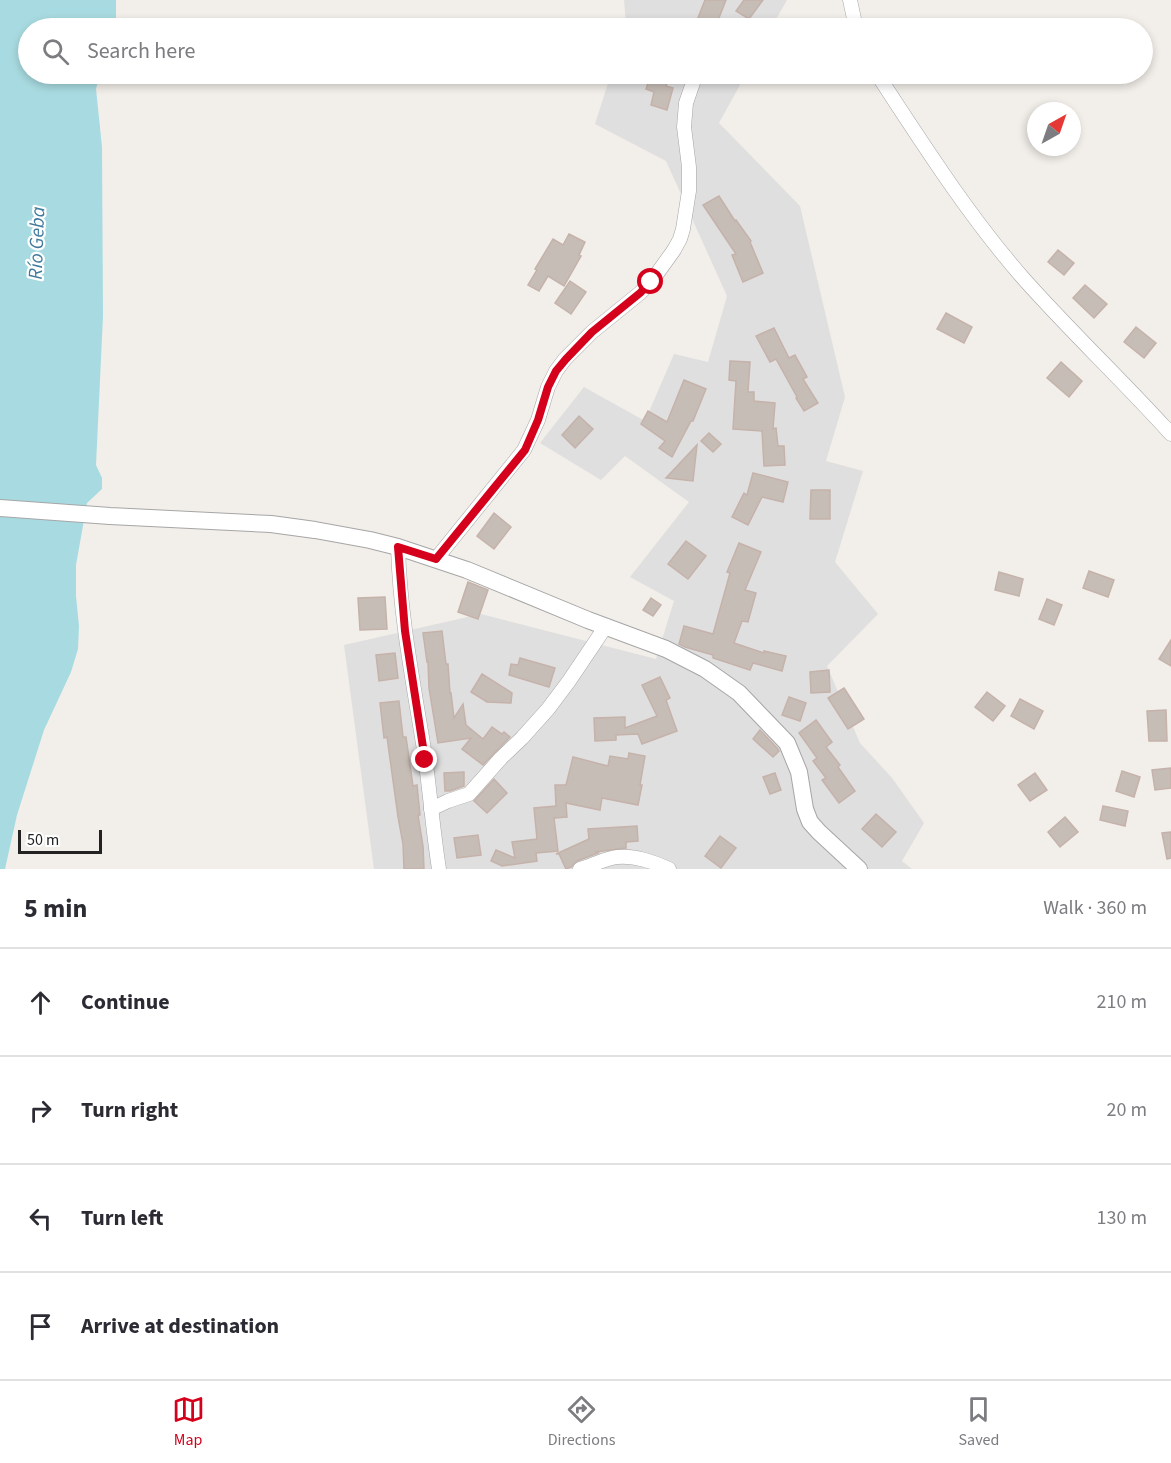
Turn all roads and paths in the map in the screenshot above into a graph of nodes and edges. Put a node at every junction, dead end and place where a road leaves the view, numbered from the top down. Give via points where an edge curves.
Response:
1 (850, 0) edge
2 (854, 18) edge
3 (693, 84) edge
4 (884, 84) edge
5 (1171, 434) edge
6 (0, 508) edge
7 (398, 547) junction
8 (436, 559) junction
9 (606, 626) junction
10 (431, 809) junction
11 (440, 869) edge
12 (580, 869) edge
13 (669, 869) edge
14 (859, 869) edge

1 - 2 street
3 - 8 street via 684,127 689,191 680,239 651,282 592,332 556,371 525,450
4 - 5 street via 990,238
6 - 7 street via 271,524
7 - 8 street
7 - 10 street via 405,631
8 - 9 street
9 - 10 street via 548,709 469,794
9 - 14 street via 685,658 739,693 788,743 810,822
10 - 11 street
12 - 13 street via 616,857 651,861

